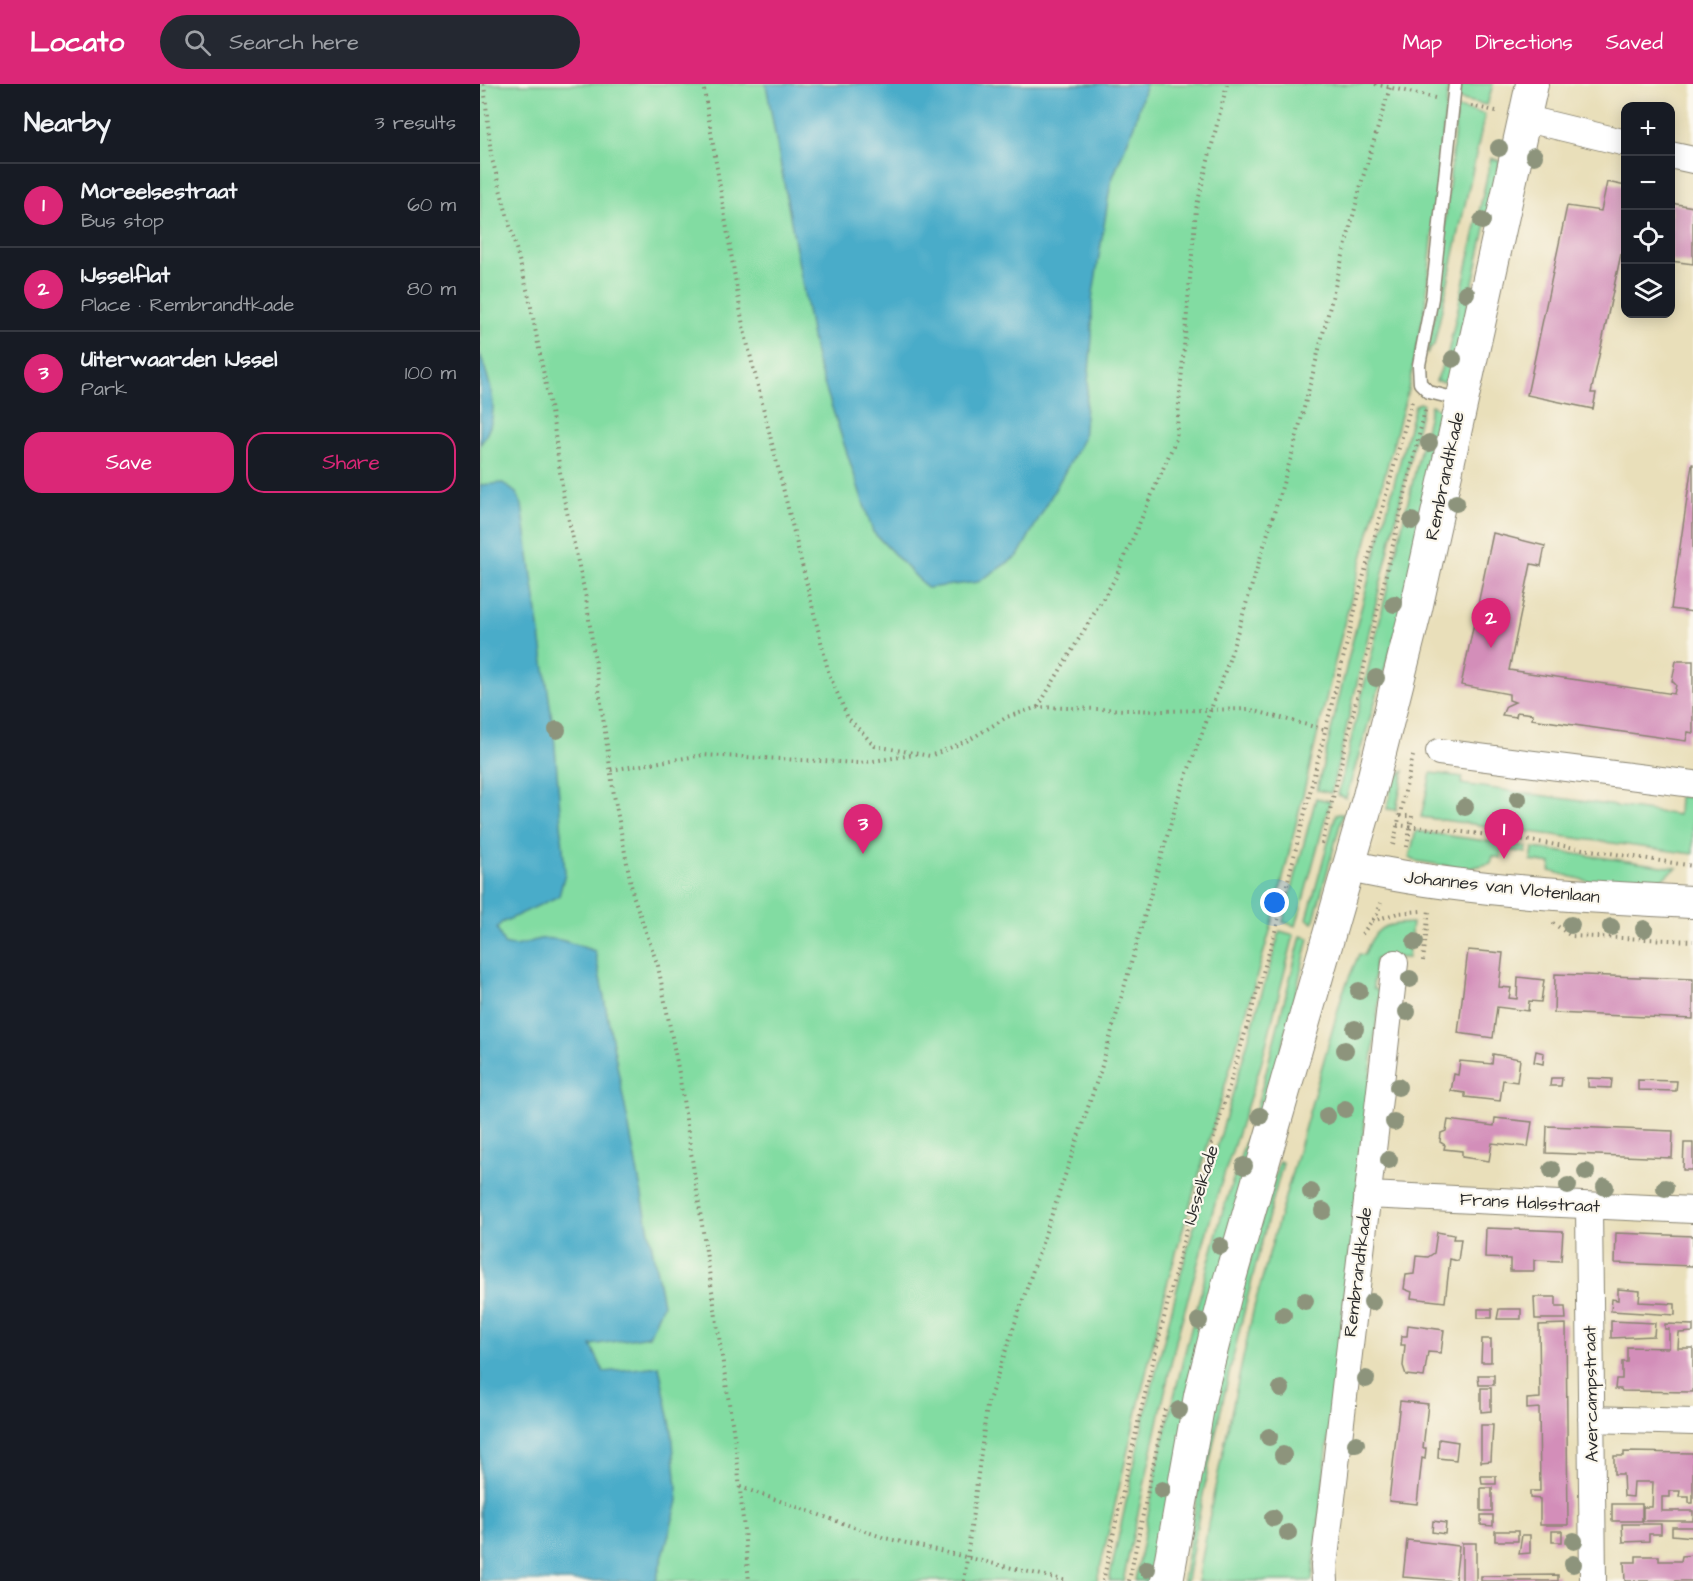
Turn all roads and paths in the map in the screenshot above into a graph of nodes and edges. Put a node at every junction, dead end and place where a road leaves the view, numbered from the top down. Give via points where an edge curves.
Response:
1 (484, 84) edge
2 (703, 84) edge
3 (1227, 84) edge
4 (1376, 84) edge
5 (1455, 84) edge
6 (1532, 84) edge
7 (1391, 86) edge
8 (1438, 98) dead end
9 (1483, 108) dead end
10 (1523, 117) junction
11 (1621, 142) edge
12 (1424, 388) junction
13 (1461, 400) junction
14 (1038, 707) junction
15 (1211, 710) junction
16 (1326, 730) junction
17 (1439, 752) dead end
18 (920, 754) junction
19 (610, 770) junction
20 (1693, 784) edge
21 (1332, 806) junction
22 (1364, 815) junction
23 (1321, 849) dead end
24 (1349, 866) junction
25 (1693, 866) edge
26 (1693, 902) edge
27 (1395, 963) dead end
28 (1367, 1195) junction
29 (1589, 1207) junction
30 (1693, 1210) edge
31 (1591, 1419) junction
32 (1693, 1422) edge
33 (740, 1487) junction
34 (967, 1558) junction
35 (749, 1581) edge
36 (964, 1581) edge
37 (1067, 1581) edge
38 (1104, 1581) edge
39 (1167, 1581) edge
40 (1325, 1581) edge
41 (1593, 1581) edge

1 - 19 path via 491,155 529,297 563,494 586,598
2 - 18 path via 743,326 829,674 848,718 875,746
3 - 14 path via 1196,208 1176,439 1116,577
4 - 7 path
5 - 12 lane via 1432,298 1419,365
6 - 10 street, Rembrandtkade
7 - 8 path
7 - 15 path via 1363,177 1293,451
9 - 10 path
10 - 11 street
10 - 13 street, Rembrandtkade
12 - 13 lane
12 - 16 path via 1410,404
12 - 21 path, Rembrandtkade
13 - 22 street, Rembrandtkade via 1416,609
14 - 15 path
14 - 18 path via 1006,717 969,740 930,756
15 - 16 path via 1248,709
15 - 34 path via 1178,798 1101,1069 987,1406
16 - 38 path, IJsselkade via 1264,970 1183,1242
17 - 20 street
18 - 19 path via 859,763 703,755
19 - 33 path via 633,895 658,966 680,1073
21 - 22 path
21 - 23 path, Rembrandtkade
22 - 24 street, Rembrandtkade
22 - 25 path via 1411,827 1499,836
24 - 26 street, Johannes van Vlotenlaan via 1402,878 1532,894
24 - 39 street via 1225,1296 1200,1396
27 - 28 street, Rembrandtkade
28 - 29 street, Frans Halsstraat
28 - 40 street, Rembrandtkade
29 - 30 street, Frans Halsstraat
29 - 31 street, Avercampstraat
31 - 32 street
31 - 41 street, Avercampstraat
33 - 34 path via 885,1538
33 - 35 path
34 - 36 path
34 - 37 path

